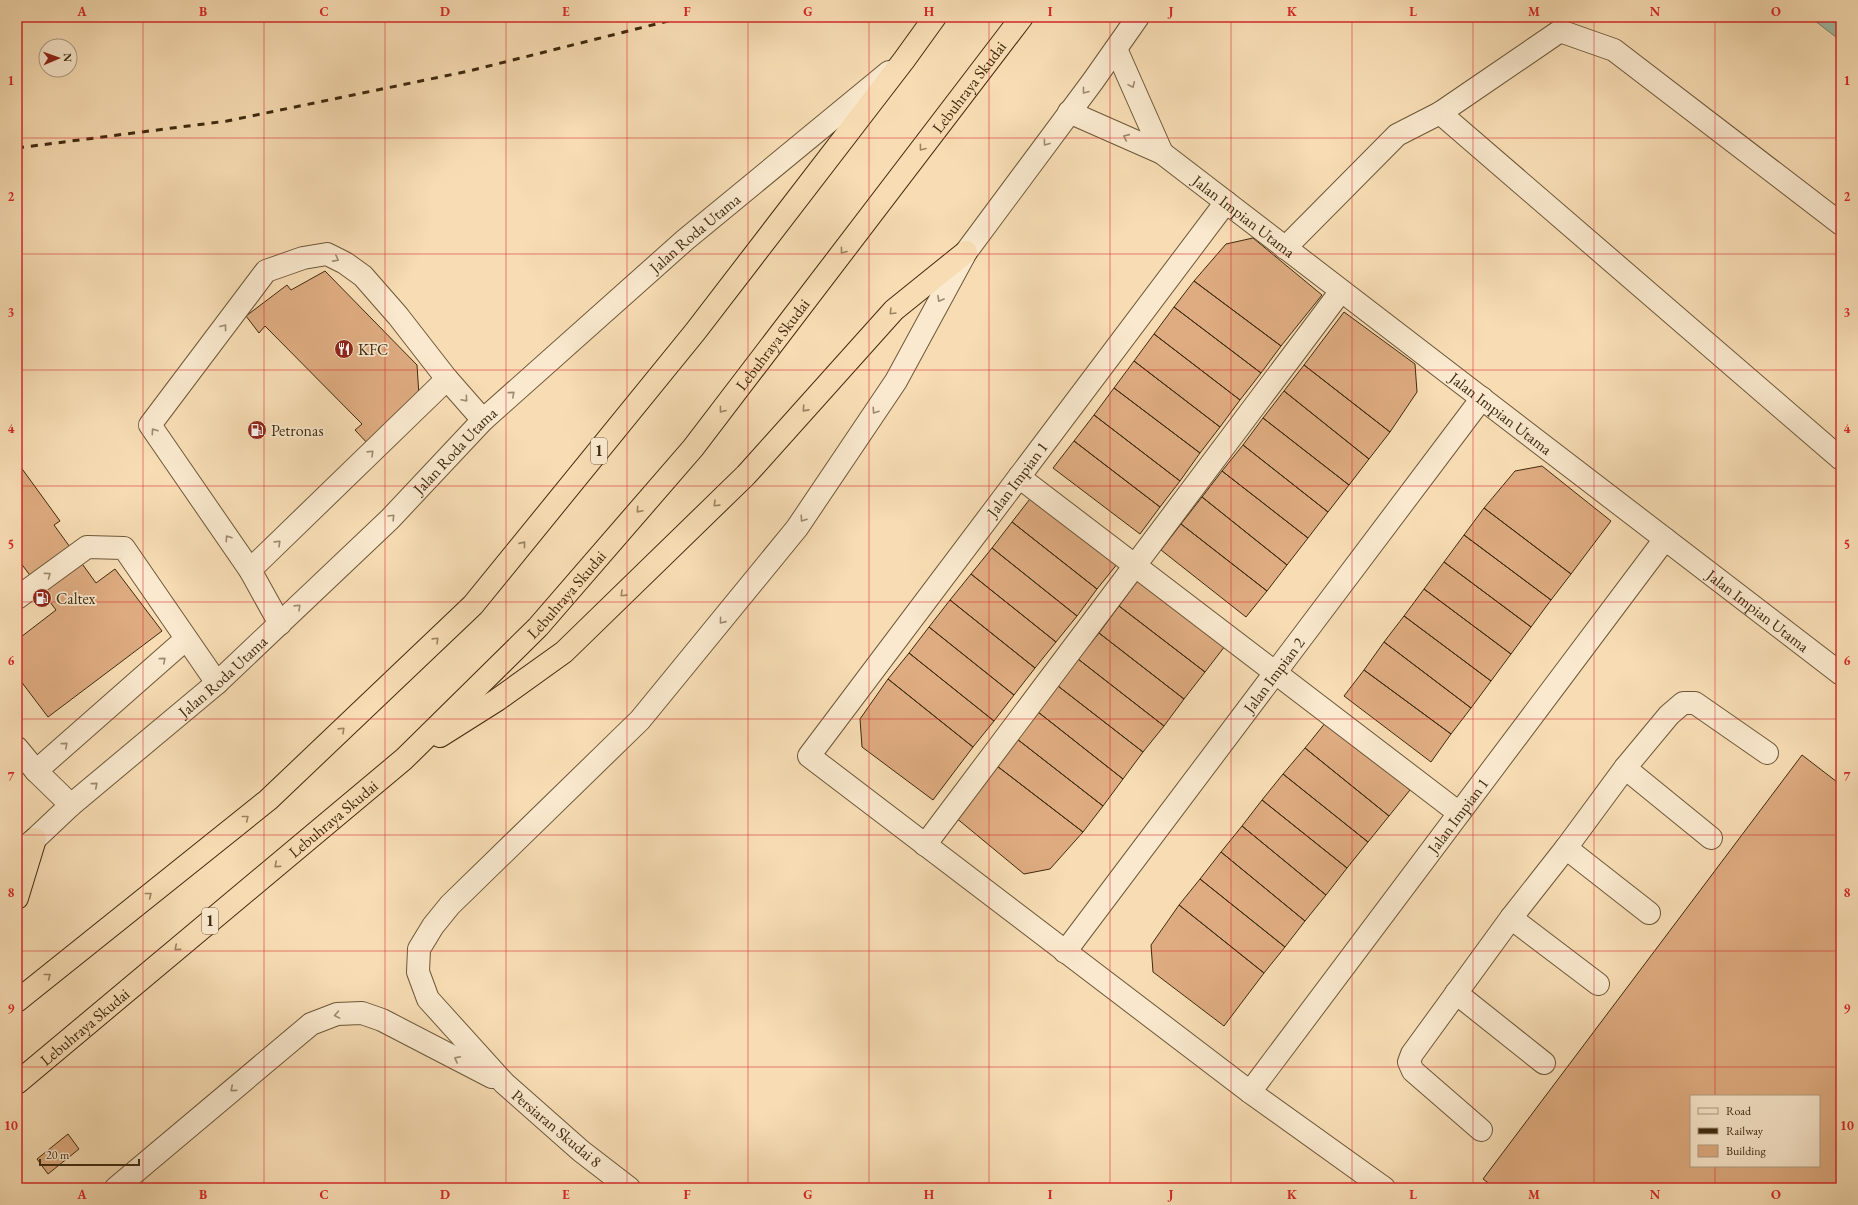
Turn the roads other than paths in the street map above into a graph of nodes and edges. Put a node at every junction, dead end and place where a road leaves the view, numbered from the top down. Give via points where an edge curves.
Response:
1 (935, 17) edge
2 (1022, 17) edge
3 (1138, 17) edge
4 (1116, 49) junction
5 (904, 60) junction
6 (1069, 112) junction
7 (1440, 113) junction
8 (1162, 153) junction
9 (1226, 202) junction
10 (1841, 224) edge
11 (1285, 248) junction
12 (966, 252) junction
13 (1341, 290) junction
14 (447, 379) junction
15 (1482, 398) junction
16 (483, 420) junction
17 (1840, 455) edge
18 (1019, 477) junction
19 (1665, 539) junction
20 (1135, 566) junction
21 (250, 570) junction
22 (17, 598) edge
23 (280, 624) junction
24 (186, 639) junction
25 (1276, 673) junction
26 (1841, 674) edge
27 (217, 683) junction
28 (17, 748) edge
29 (1767, 753) dead end
30 (404, 759) junction
31 (1625, 768) junction
32 (36, 771) junction
33 (71, 805) junction
34 (1459, 813) junction
35 (1711, 838) dead end
36 (35, 839) junction
37 (925, 844) junction
38 (1566, 848) junction
39 (17, 854) edge
40 (17, 898) edge
41 (1649, 913) dead end
42 (1511, 918) junction
43 (1065, 952) junction
44 (1598, 984) dead end
45 (1456, 993) junction
46 (17, 1000) edge
47 (1544, 1062) dead end
48 (17, 1083) edge
49 (504, 1083) junction
50 (1250, 1092) junction
51 (1481, 1130) dead end
52 (116, 1188) edge
53 (629, 1188) edge
54 (1384, 1188) edge

1 - 5 highway, 1
2 -> 30 highway, Lebuhraya Skudai / 1 via 693,448 538,627
3 - 4 street
4 -> 6 street
4 -> 8 street, Jalan Impian Utama
16 -> 5 street, Jalan Roda Utama via 685,240
46 -> 5 highway, 1 via 268,800 473,605 695,332
8 -> 6 street, Jalan Impian Utama
6 -> 12 street
7 - 10 street via 1560,31 1614,50
7 - 11 street via 1397,135
7 - 17 street
8 - 9 street, Jalan Impian Utama
9 - 11 street, Jalan Impian Utama
9 - 18 street, Jalan Impian 1
11 - 13 street, Jalan Impian Utama
12 -> 30 highway via 894,310 746,475 564,652 497,700
12 -> 49 street via 896,381 797,528 640,720 450,905 433,926 420,949 418,972 428,999
13 - 15 street, Jalan Impian Utama
13 - 20 street
14 -> 16 street
21 -> 14 street
21 -> 14 street via 150,425 266,271 303,258 327,254 345,264 363,276
15 - 19 street, Jalan Impian Utama
15 - 25 street, Jalan Impian 2
23 -> 16 street, Jalan Roda Utama via 390,519
18 - 20 street
18 - 37 street, Jalan Impian 1 via 809,756
19 - 26 street, Jalan Impian Utama
19 - 34 street, Jalan Impian 1
20 - 25 street
20 - 37 street
21 - 23 street
22 -> 24 street via 87,547 124,548
23 - 27 street, Jalan Roda Utama
24 - 27 street
32 -> 24 street
25 - 34 street
25 - 43 street, Jalan Impian 2
33 -> 27 street, Jalan Roda Utama
28 - 32 street
29 - 31 street via 1695,703 1683,703 1669,715
30 -> 48 highway, Lebuhraya Skudai / 1
31 - 35 street
31 - 38 street
32 - 33 street
33 - 36 street, Jalan Roda Utama
34 - 50 street, Jalan Impian 1
36 - 39 street, Jalan Roda Utama
36 - 40 highway
37 - 43 street
38 - 41 street
38 - 42 street
42 - 44 street
42 - 45 street
43 - 50 street
45 - 47 street
45 - 51 street via 1412,1054 1409,1062 1414,1071
49 -> 52 street via 382,1020 362,1013 337,1014 311,1024
49 - 53 street, Persiaran Skudai 8 via 581,1151
50 - 54 street

